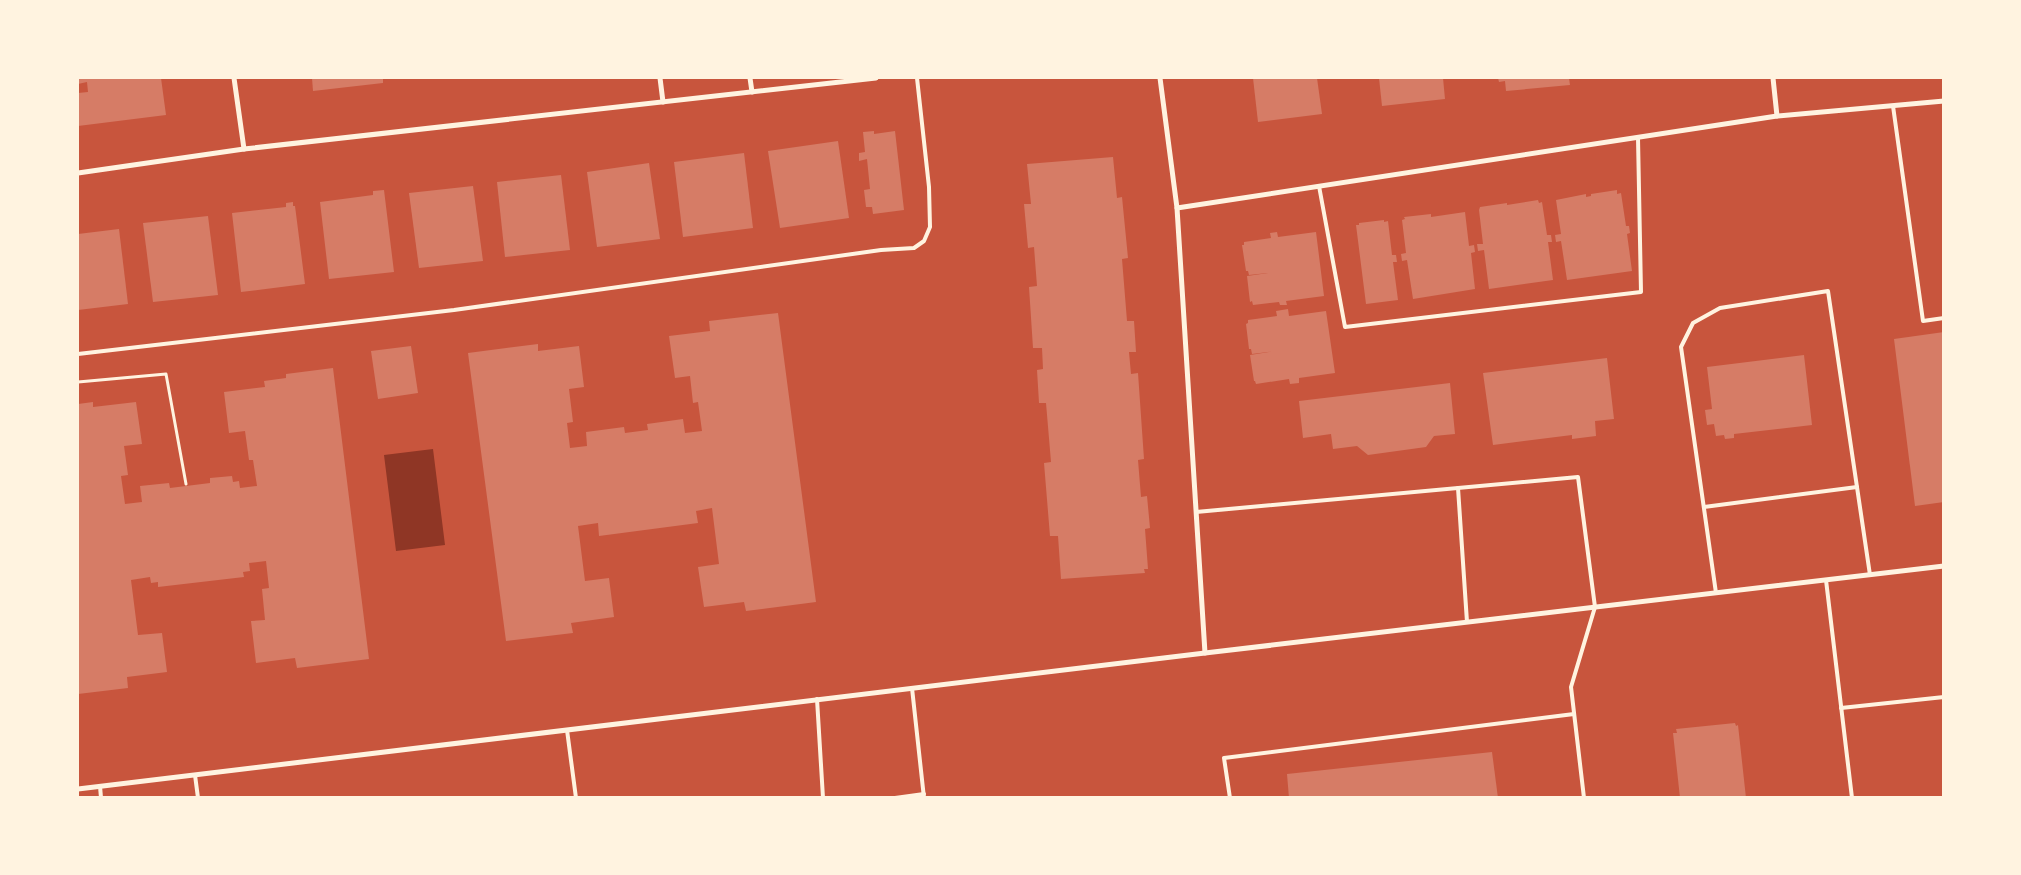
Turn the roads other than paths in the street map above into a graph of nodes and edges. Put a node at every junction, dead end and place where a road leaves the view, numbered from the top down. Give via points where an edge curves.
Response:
1 (234, 78) edge
2 (660, 78) edge
3 (750, 78) edge
4 (876, 78) edge
5 (917, 78) edge
6 (1160, 78) edge
7 (1773, 78) edge
8 (752, 92) junction
9 (1944, 101) edge
10 (663, 102) junction
11 (1893, 106) junction
12 (1777, 116) junction
13 (1638, 138) junction
14 (244, 149) junction
15 (78, 174) edge
16 (1319, 186) junction
17 (1177, 208) junction
18 (1944, 318) edge
19 (78, 354) edge
20 (1857, 487) junction
21 (1458, 488) junction
22 (1704, 507) junction
23 (1196, 512) junction
24 (1944, 566) edge
25 (1870, 575) junction
26 (1826, 580) junction
27 (1716, 593) junction
28 (1594, 607) junction
29 (1467, 622) junction
30 (1205, 652) junction
31 (912, 688) junction
32 (1944, 697) edge
33 (817, 699) junction
34 (1841, 708) junction
35 (1574, 714) junction
36 (567, 730) junction
37 (195, 775) junction
38 (100, 786) junction
39 (78, 788) edge
40 (924, 796) edge
41 (101, 798) edge
42 (198, 798) edge
43 (576, 798) edge
44 (823, 798) edge
45 (895, 798) edge
46 (1230, 798) edge
47 (1584, 798) edge
48 (1852, 798) edge

1 - 14 street
2 - 10 street
3 - 8 street
4 - 8 street
5 - 19 lane via 930,188 930,227 924,241 914,248 871,251 454,310
6 - 17 street
7 - 12 street
8 - 10 street
9 - 11 street
10 - 14 street
11 - 12 street
11 - 18 lane via 1923,320
12 - 13 street
13 - 16 street
13 - 16 lane via 1641,292 1345,327
14 - 15 street
16 - 17 street
17 - 23 street
20 - 22 lane
20 - 22 lane via 1828,291 1720,308 1694,323 1681,347
20 - 25 lane
21 - 23 lane
21 - 28 lane via 1578,477
21 - 29 lane
22 - 27 lane
23 - 30 street
24 - 25 street
25 - 26 street
26 - 27 street
26 - 34 lane
27 - 28 street
28 - 29 street
28 - 35 lane via 1571,687
29 - 30 street
30 - 31 street
31 - 33 street
31 - 40 lane
32 - 34 lane
33 - 36 street
33 - 44 lane
34 - 48 lane
35 - 46 lane via 1224,758
35 - 47 lane
36 - 37 street
36 - 43 lane
37 - 38 street
37 - 42 lane
38 - 39 street
38 - 41 lane
40 - 45 lane

